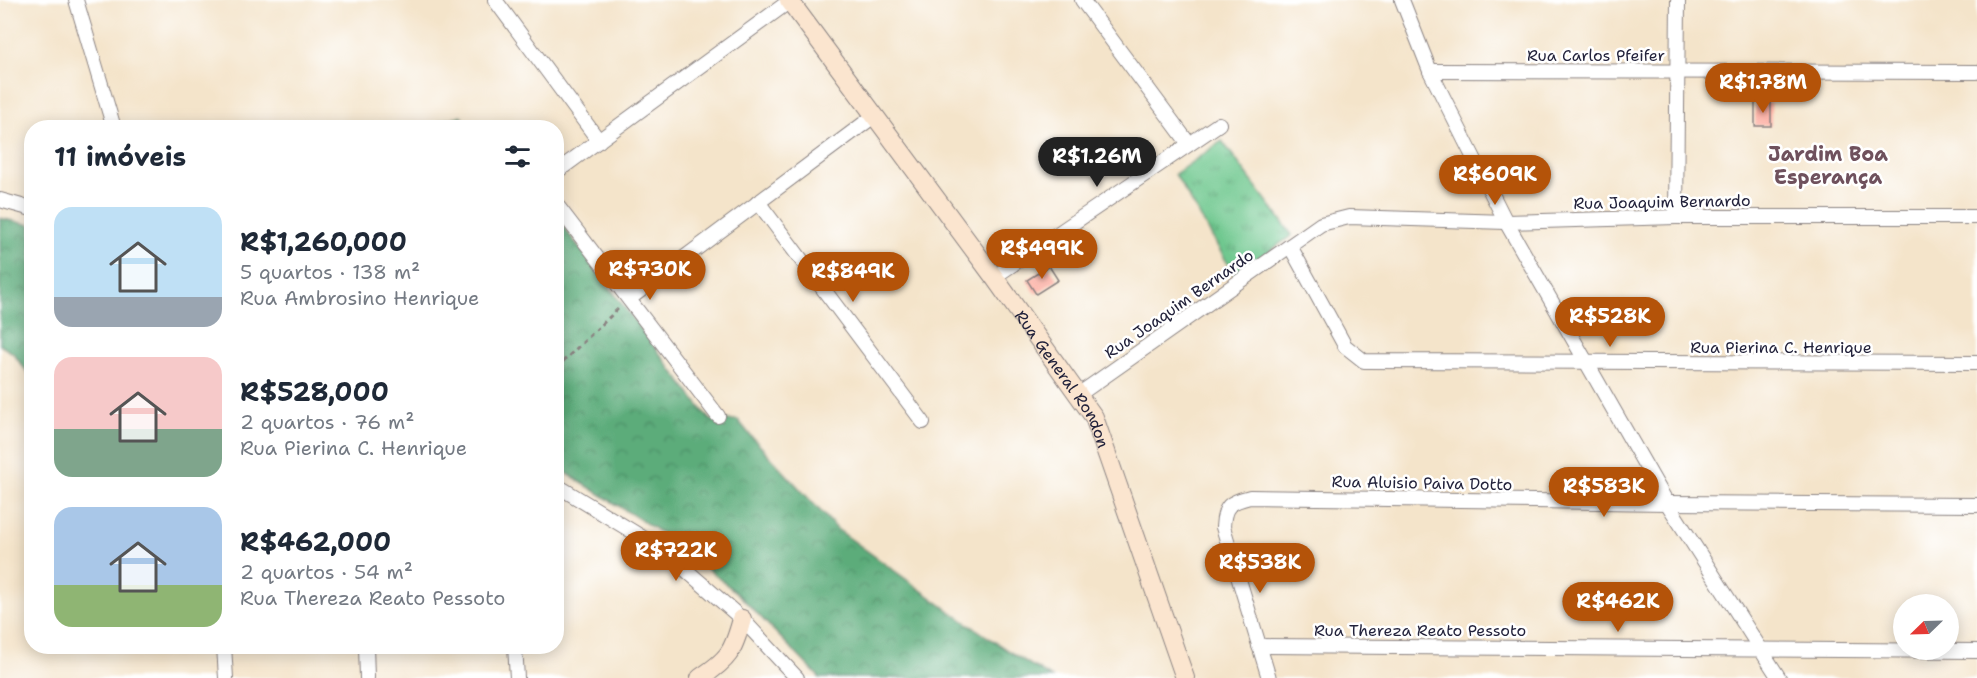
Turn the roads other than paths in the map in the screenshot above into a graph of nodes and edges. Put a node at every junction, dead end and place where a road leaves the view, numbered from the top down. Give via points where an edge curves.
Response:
1 (76, 0) edge
2 (790, 0) edge
3 (1082, 0) edge
4 (1401, 0) edge
5 (1678, 0) edge
6 (503, 3) edge
7 (1430, 71) junction
8 (1677, 71) junction
9 (1977, 72) edge
10 (874, 116) junction
11 (112, 120) edge
12 (1219, 124) dead end
13 (599, 141) junction
14 (1190, 144) junction
15 (564, 166) edge
16 (0, 200) edge
17 (758, 202) junction
18 (24, 207) edge
19 (564, 214) edge
20 (1676, 217) junction
21 (1977, 217) edge
22 (1506, 222) junction
23 (1290, 246) junction
24 (994, 277) junction
25 (629, 299) junction
26 (1586, 363) junction
27 (1977, 363) edge
28 (1078, 395) junction
29 (718, 416) dead end
30 (923, 422) dead end
31 (564, 490) edge
32 (1667, 503) junction
33 (1977, 505) edge
34 (742, 619) junction
35 (1259, 646) junction
36 (1761, 649) junction
37 (1977, 651) edge
38 (224, 654) edge
39 (366, 654) edge
40 (516, 654) edge
41 (226, 678) edge
42 (368, 678) edge
43 (517, 678) edge
44 (700, 678) edge
45 (797, 678) edge
46 (1185, 678) edge
47 (1269, 678) edge
48 (1779, 678) edge

1 - 11 street
2 - 10 street, Rua General Rondon
2 - 13 street
3 - 14 street
4 - 7 street
5 - 8 street
6 - 13 street
7 - 8 street, Rua Carlos Pfeifer
7 - 22 street
8 - 9 street, Rua Carlos Pfeifer
8 - 20 street
10 - 17 street
10 - 24 street, Rua General Rondon
12 - 14 street
13 - 15 street
14 - 24 street
16 - 18 street
17 - 25 street
17 - 30 street
19 - 25 street
20 - 21 street, Rua Joaquim Bernardo
20 - 22 street, Rua Joaquim Bernardo
22 - 23 street, Rua Joaquim Bernardo via 1349,217 1321,224
22 - 26 street
23 - 26 street, Rua Pierina C. Henrique via 1345,346 1364,361
23 - 28 street, Rua Joaquim Bernardo
24 - 28 street, Rua General Rondon
25 - 29 street
26 - 27 street, Rua Pierina C. Henrique
26 - 32 street
28 - 46 street, Rua General Rondon via 1094,417
31 - 34 street via 663,550
32 - 33 street, Rua Aluisio Paiva Dotto
32 - 35 street, Rua Aluisio Paiva Dotto via 1250,496 1233,501 1224,513 1223,527
32 - 36 street
34 - 44 street via 734,648
34 - 45 street
35 - 36 street, Rua Thereza Reato Pessoto
35 - 47 street, Rua Aluisio Paiva Dotto
36 - 37 street, Rua Thereza Reato Pessoto
36 - 48 street
38 - 41 street
39 - 42 street
40 - 43 street

